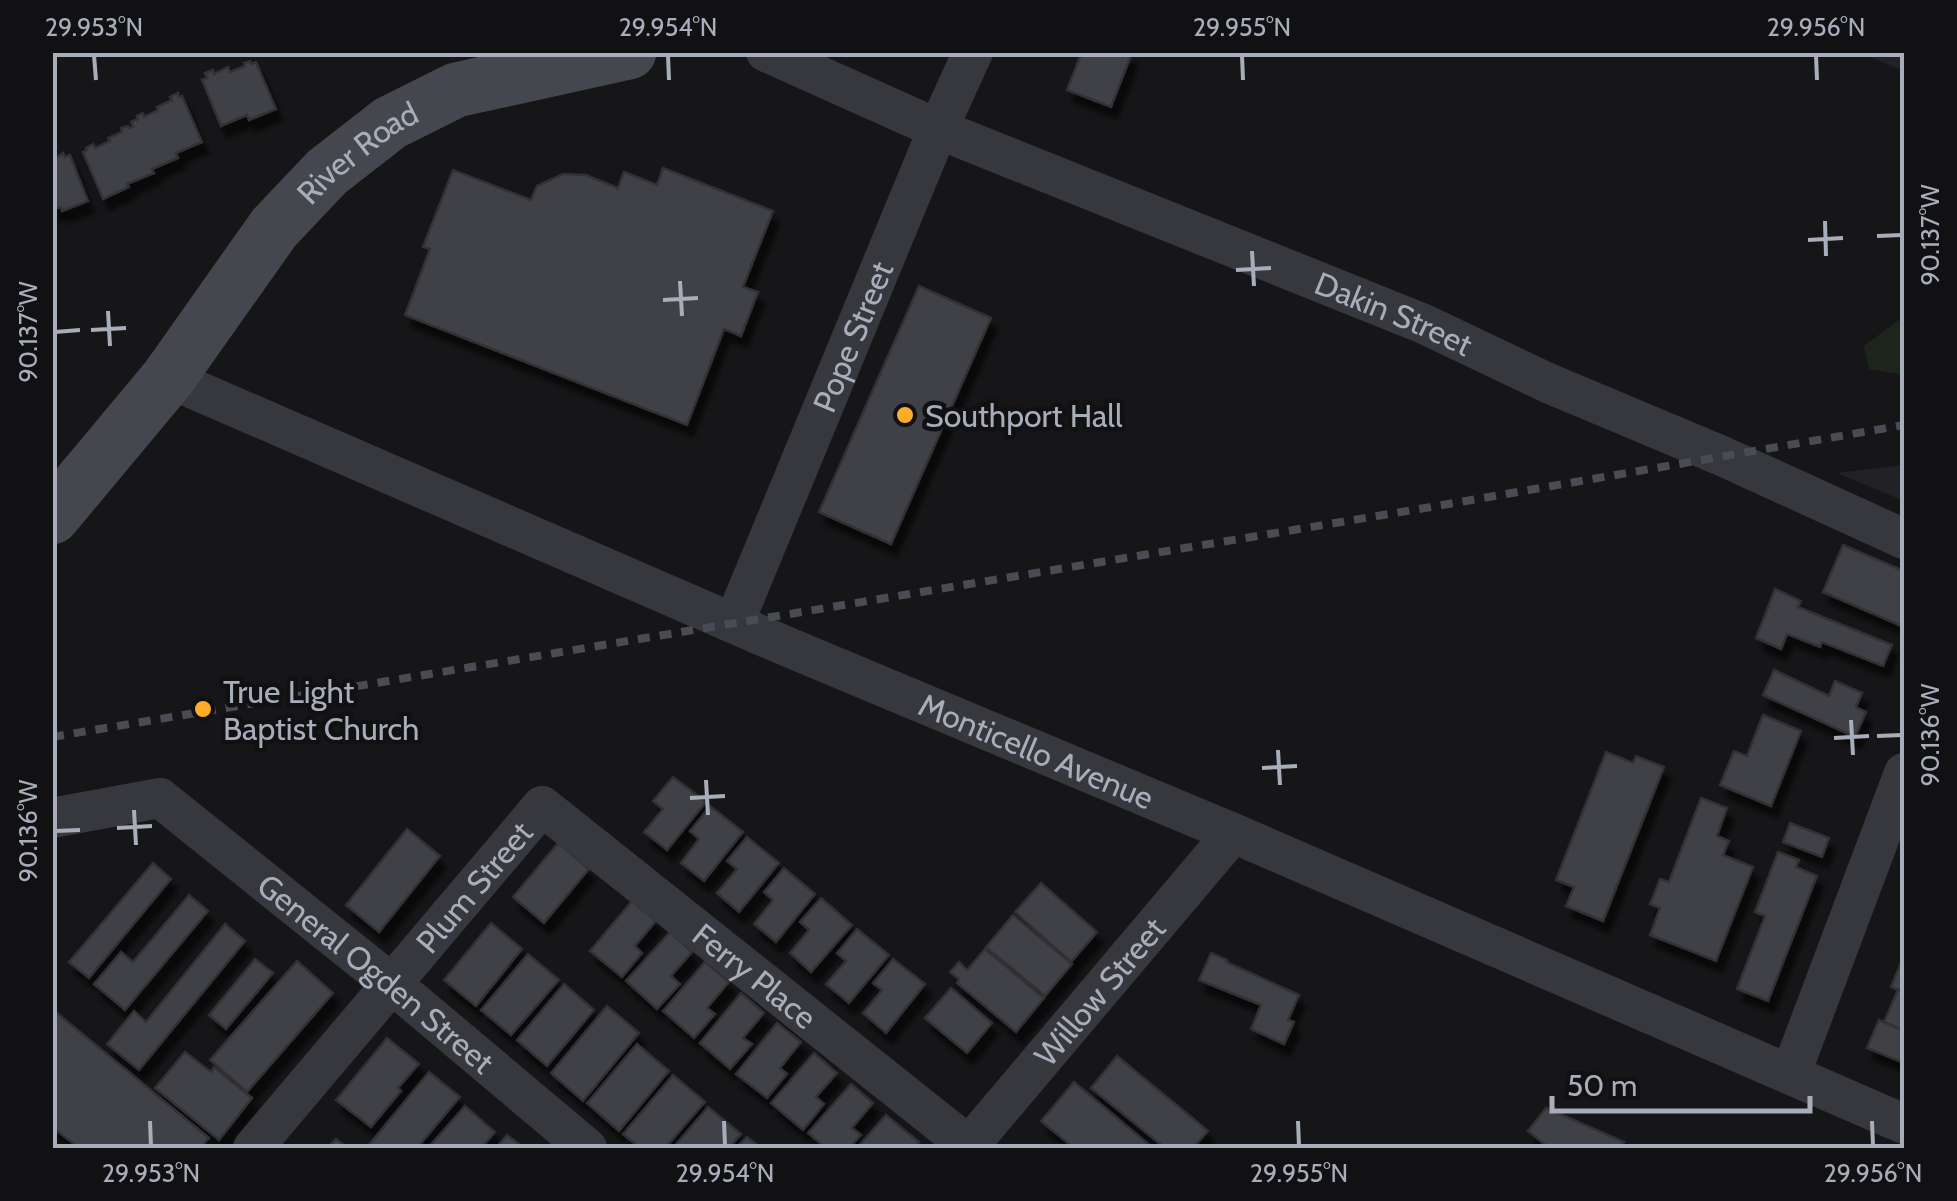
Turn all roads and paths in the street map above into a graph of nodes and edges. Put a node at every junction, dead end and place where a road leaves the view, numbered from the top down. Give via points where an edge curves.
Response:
1 (629, 52) edge
2 (766, 52) edge
3 (973, 52) edge
4 (938, 129) junction
5 (168, 378) junction
6 (52, 517) edge
7 (1904, 539) edge
8 (734, 624) junction
9 (1904, 773) edge
10 (542, 806) joint
11 (52, 818) edge
12 (1233, 833) junction
13 (392, 984) junction
14 (1791, 1073) junction
15 (1904, 1124) edge
16 (968, 1147) edge
17 (253, 1148) edge
18 (588, 1148) edge

1 - 5 main road, River Road via 456,90 390,123 327,172 274,228
2 - 4 street, Dakin Street
3 - 4 street, Pope Street
4 - 7 street, Dakin Street via 1424,324
4 - 8 street, Pope Street
5 - 6 main road, River Road
5 - 8 street, Monticello Avenue
8 - 12 street, Monticello Avenue
9 - 14 street
10 - 13 street, Plum Street
10 - 16 street, Ferry Place
11 - 13 street, General Ogden Street via 160,798
12 - 14 street, Monticello Avenue
12 - 16 street, Willow Street
13 - 17 street, Plum Street
13 - 18 street, General Ogden Street
14 - 15 street, Monticello Avenue

